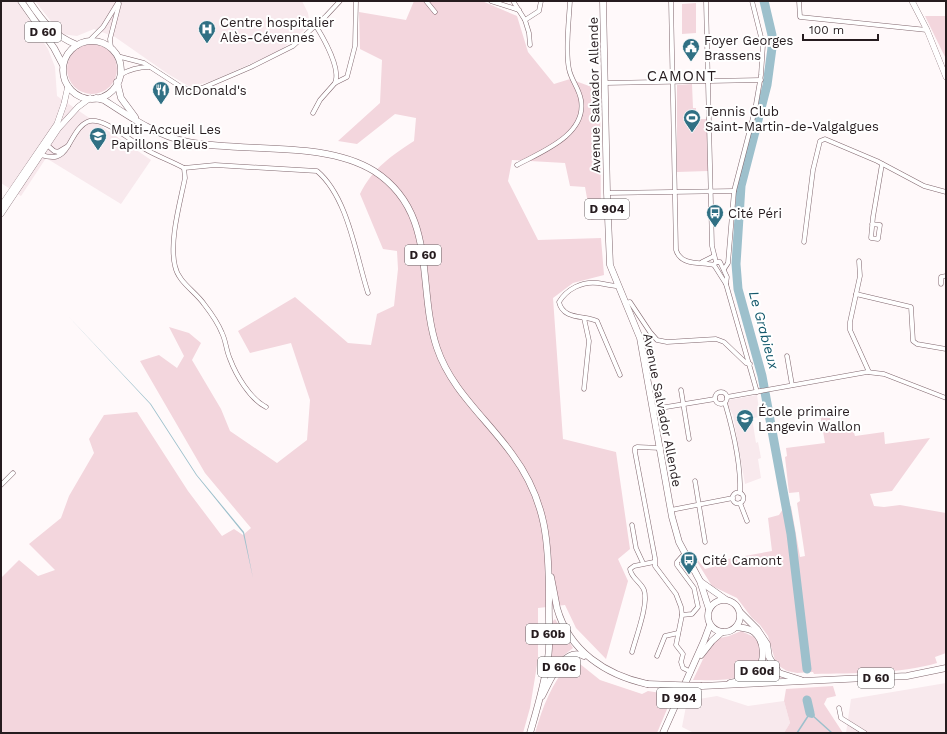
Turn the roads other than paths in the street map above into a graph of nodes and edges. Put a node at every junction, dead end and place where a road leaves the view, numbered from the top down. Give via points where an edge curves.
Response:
1 (21, 1) edge
2 (29, 1) edge
3 (119, 1) edge
4 (340, 1) edge
5 (356, 1) edge
6 (426, 1) edge
7 (491, 1) edge
8 (513, 1) edge
9 (542, 1) edge
10 (570, 1) edge
11 (603, 1) edge
12 (671, 1) edge
13 (706, 1) edge
14 (752, 1) edge
15 (799, 1) edge
16 (912, 1) edge
17 (519, 10) junction
18 (435, 12) dead end
19 (525, 20) junction
20 (316, 26) junction
21 (927, 30) junction
22 (90, 41) junction
23 (77, 45) junction
24 (530, 45) dead end
25 (111, 48) junction
26 (116, 56) junction
27 (63, 65) junction
28 (150, 67) junction
29 (120, 75) junction
30 (946, 77) edge
31 (760, 80) junction
32 (708, 81) junction
33 (117, 82) junction
34 (673, 82) junction
35 (605, 83) junction
36 (335, 84) junction
37 (68, 86) junction
38 (93, 98) junction
39 (313, 113) dead end
40 (139, 121) junction
41 (46, 144) junction
42 (68, 146) junction
43 (42, 155) junction
44 (882, 164) junction
45 (517, 165) dead end
46 (184, 168) junction
47 (711, 191) junction
48 (734, 191) junction
49 (674, 192) junction
50 (946, 192) edge
51 (607, 193) junction
52 (1, 206) edge
53 (1, 214) edge
54 (872, 224) dead end
55 (804, 242) dead end
56 (728, 254) junction
57 (714, 256) junction
58 (859, 261) dead end
59 (702, 262) junction
60 (717, 263) junction
61 (724, 269) junction
62 (946, 276) edge
63 (726, 284) junction
64 (941, 284) dead end
65 (618, 286) junction
66 (368, 293) dead end
67 (856, 294) junction
68 (625, 302) junction
69 (584, 318) junction
70 (946, 349) edge
71 (787, 356) dead end
72 (750, 364) junction
73 (869, 372) junction
74 (620, 375) dead end
75 (792, 386) junction
76 (584, 389) dead end
77 (681, 390) dead end
78 (758, 392) junction
79 (727, 397) junction
80 (946, 398) edge
81 (714, 399) junction
82 (724, 403) junction
83 (683, 404) junction
84 (266, 407) dead end
85 (654, 409) junction
86 (689, 439) dead end
87 (661, 448) junction
88 (13, 473) dead end
89 (695, 481) dead end
90 (1, 485) edge
91 (740, 493) junction
92 (733, 498) junction
93 (740, 503) junction
94 (699, 505) junction
95 (671, 510) junction
96 (747, 521) dead end
97 (632, 525) dead end
98 (705, 542) dead end
99 (684, 553) junction
100 (654, 562) junction
101 (643, 564) junction
102 (549, 566) junction
103 (700, 581) junction
104 (725, 599) junction
105 (709, 609) junction
106 (740, 612) junction
107 (682, 615) junction
108 (710, 625) junction
109 (736, 627) junction
110 (722, 632) junction
111 (678, 633) junction
112 (632, 652) dead end
113 (657, 656) dead end
114 (590, 659) junction
115 (695, 663) junction
116 (946, 668) edge
117 (691, 672) junction
118 (805, 682) junction
119 (717, 686) junction
120 (540, 701) junction
121 (839, 708) dead end
122 (530, 733) edge
123 (663, 733) edge
124 (865, 733) edge

1 - 27 main road, D 60
2 - 23 main road, D 60 via 51,30 62,39
3 - 22 street via 103,27
3 - 25 street via 110,39
4 - 20 street
5 - 36 street via 355,46 352,60 347,77
6 - 18 street
7 - 17 street
8 - 17 street
9 - 19 street via 539,11
10 - 45 street via 568,64 580,94 581,114 575,127 563,138
11 - 35 main road, Avenue Salvador Allende / D 904
12 - 34 street
13 - 32 street
14 - 31 street via 763,45
15 - 21 street via 800,16
16 - 21 main road
17 - 19 street
19 - 24 street
20 - 28 street via 293,46 202,88 191,90 181,87
20 - 36 street via 332,59 336,72
21 - 30 main road
22 - 23 main road
22 - 25 main road
23 - 27 main road via 68,54
25 - 26 main road
26 - 28 street
26 - 29 main road via 120,65
27 - 37 main road
28 - 29 street via 132,68
29 - 33 main road
31 - 32 street
31 - 48 street via 756,110
32 - 34 street
32 - 47 street
33 - 38 main road via 109,93
33 - 40 main road, D 60 via 121,98
34 - 35 street
34 - 49 street
35 - 51 main road, Avenue Salvador Allende / D 904
36 - 39 street via 320,100
37 - 38 main road via 74,92
37 - 41 main road via 64,104
38 - 40 main road, D 60 via 104,100
38 - 41 main road via 78,107
40 - 102 main road, D 60 via 157,132 188,142 336,156 357,162 394,186 414,217 421,242 432,332 442,363 451,378 526,472 543,517
41 - 42 street via 58,152
41 - 43 main road
41 - 52 main road
42 - 43 street via 54,158
42 - 46 street via 80,128 95,120 114,128 145,150
43 - 53 main road
44 - 50 street via 924,186
44 - 54 street
44 - 55 street via 825,138 820,141 813,170
46 - 66 street via 215,165 317,171 327,180 344,212
46 - 84 street via 186,178 173,248 174,266 222,332 229,358 243,383
47 - 48 street
47 - 49 street
47 - 57 street
48 - 56 street
49 - 51 street
49 - 59 street via 678,257 683,262
51 - 65 main road, Avenue Salvador Allende / D 904 via 610,265
56 - 60 street
56 - 61 street via 728,263
57 - 59 street
57 - 60 street
58 - 67 street via 860,276
59 - 60 street
60 - 61 street
60 - 63 street
61 - 63 street
62 - 64 street via 941,277
63 - 72 street
65 - 68 main road, Avenue Salvador Allende / D 904
65 - 69 street via 596,283 576,286 564,295 559,302 560,308 566,313
67 - 70 street via 911,307 913,341
67 - 73 street via 850,330
68 - 72 street via 630,302 657,340 667,342 716,339 724,342
68 - 85 main road, Avenue Salvador Allende / D 904 via 640,338
69 - 74 street via 597,321
69 - 76 street via 589,340
71 - 75 street
72 - 78 street
73 - 75 street
73 - 80 street via 896,378
75 - 78 street
77 - 83 street
78 - 79 street
79 - 81 street via 724,392 720,392 716,393
79 - 82 street
81 - 82 street via 718,404
81 - 83 street
82 - 91 street via 737,458
83 - 85 street
83 - 86 street
85 - 87 main road, Avenue Salvador Allende / D 904
87 - 95 main road, Avenue Salvador Allende / D 904
87 - 100 street via 635,448
88 - 90 street
89 - 94 street
91 - 92 street via 735,494
91 - 93 street via 745,499
92 - 93 street via 735,502
92 - 94 street
93 - 96 street
94 - 95 street
94 - 98 street
95 - 99 main road, Avenue Salvador Allende / D 904
97 - 101 street via 636,548
99 - 103 main road, Avenue Salvador Allende / D 904
99 - 107 street via 679,557 677,565 694,588 698,607 692,614
100 - 101 street
100 - 107 street via 676,594
101 - 112 street via 630,569 642,587 645,598
102 - 114 main road, D 60 via 562,620 581,650
102 - 120 main road, D 60b via 548,658
103 - 104 main road, Avenue Salvador Allende / D 904
103 - 105 main road, Avenue Salvador Allende / D 904
104 - 105 main road via 715,602
104 - 106 main road via 735,603
105 - 108 main road via 707,614
106 - 109 main road
106 - 118 main road via 758,629 767,644 769,657 779,673
107 - 111 street
108 - 110 main road
108 - 115 main road, D 904
109 - 110 main road
109 - 119 main road, D 60d via 755,632 762,643 763,657 758,670 749,677
110 - 115 main road, D 904
111 - 113 street via 665,636
111 - 117 street via 676,645 683,654 681,662 683,668
114 - 119 main road, D 60, bridge via 614,674 647,684
114 - 120 main road, D 60c via 579,653 568,657
115 - 117 main road, D 904
116 - 118 main road, D 60 via 907,676
117 - 123 main road, D 904
118 - 119 main road, D 60
120 - 122 main road, D 60b
121 - 124 street via 841,718

